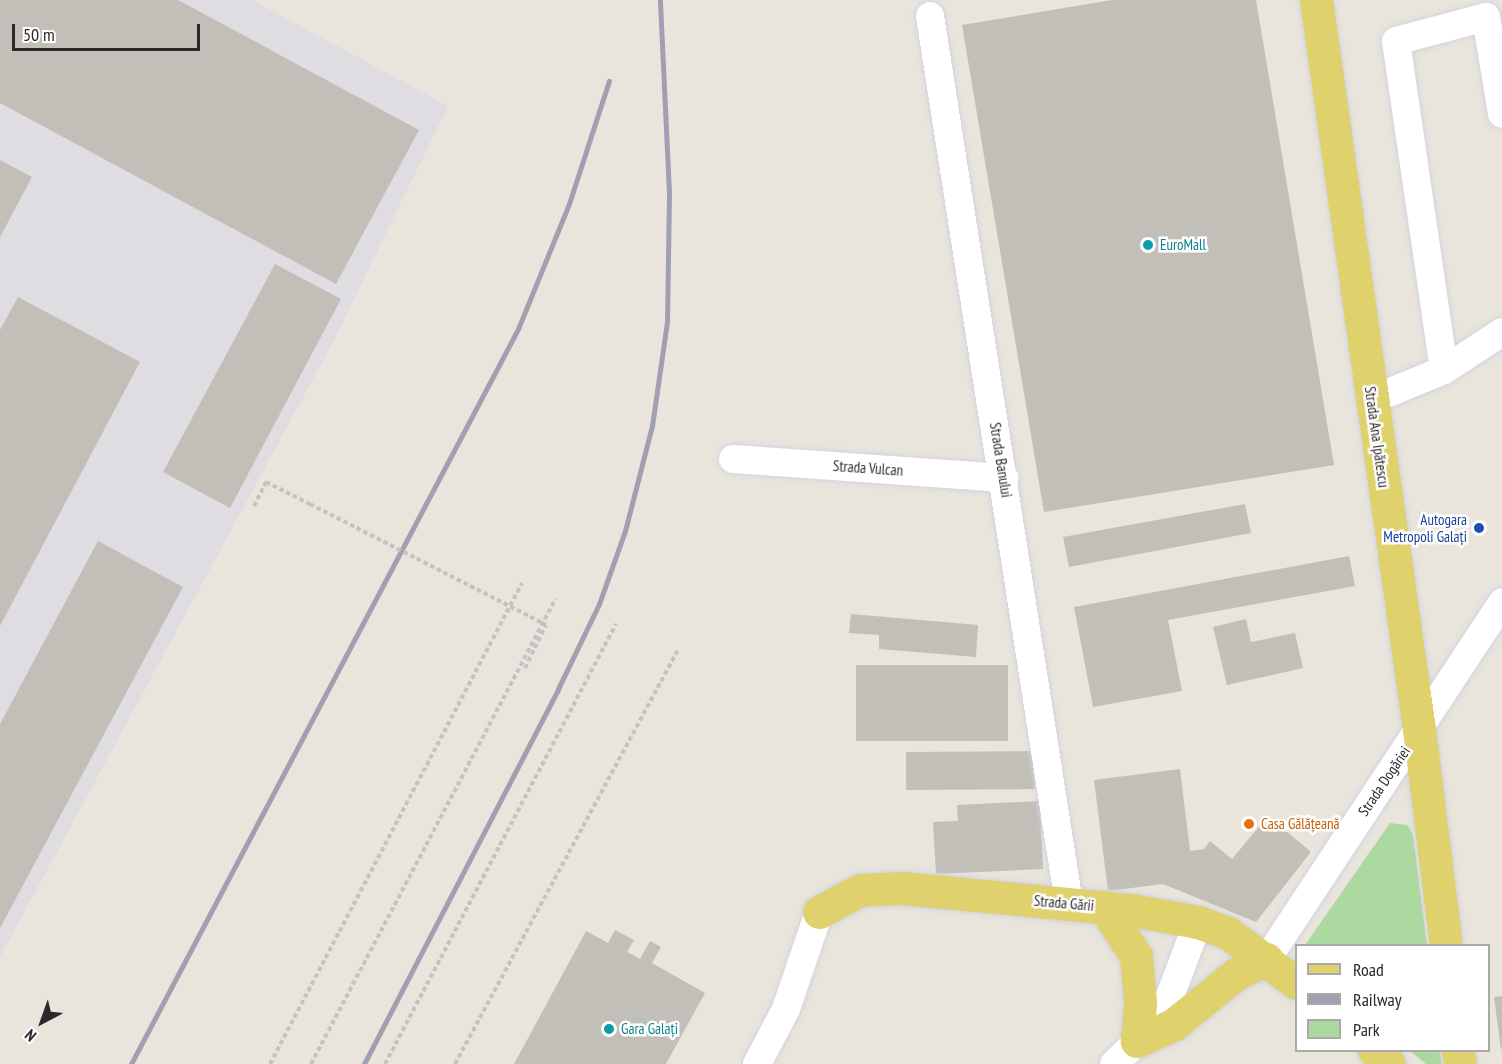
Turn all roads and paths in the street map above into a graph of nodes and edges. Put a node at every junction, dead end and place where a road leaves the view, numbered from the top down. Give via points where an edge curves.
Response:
1 (1316, 0) edge
2 (930, 16) dead end
3 (1502, 114) edge
4 (1502, 332) edge
5 (1444, 370) junction
6 (1371, 400) junction
7 (733, 459) dead end
8 (1004, 478) junction
9 (254, 506) dead end
10 (522, 583) dead end
11 (556, 598) dead end
12 (1502, 603) edge
13 (616, 624) dead end
14 (678, 649) dead end
15 (525, 668) dead end
16 (1419, 729) junction
17 (1069, 904) junction
18 (1104, 907) junction
19 (819, 912) joint
20 (1198, 922) junction
21 (1446, 944) edge
22 (1267, 959) junction
23 (1295, 982) edge
24 (1137, 1041) junction
25 (1376, 1052) edge
26 (270, 1064) edge
27 (311, 1064) edge
28 (385, 1064) edge
29 (455, 1064) edge
30 (757, 1064) edge
31 (1114, 1064) edge
32 (1389, 1064) edge

1 - 6 main road, Strada Ana Ipătescu
2 - 8 street, Strada Banului
3 - 5 street via 1486,17 1396,41
4 - 5 street
5 - 6 street
6 - 16 main road, Strada Ana Ipătescu
7 - 8 street, Strada Vulcan
8 - 17 street, Strada Banului
9 - 15 path, bridge via 266,482 546,625
10 - 26 path
11 - 27 path
12 - 16 street, Strada Dogăriei
13 - 28 path
14 - 29 path
16 - 21 main road, Strada Ana Ipătescu
16 - 22 street, Strada Dogăriei
17 - 18 main road, Strada Gării
17 - 19 main road, Strada Gării via 902,888 861,890
18 - 20 main road, Strada Gării
18 - 24 main road via 1136,956 1140,1003
19 - 30 street via 786,1008
20 - 22 main road, Strada Gării via 1228,933
20 - 24 street via 1167,1004
22 - 23 main road, Strada Gării
22 - 24 main road via 1236,974 1173,1025
24 - 31 street
25 - 32 main road

